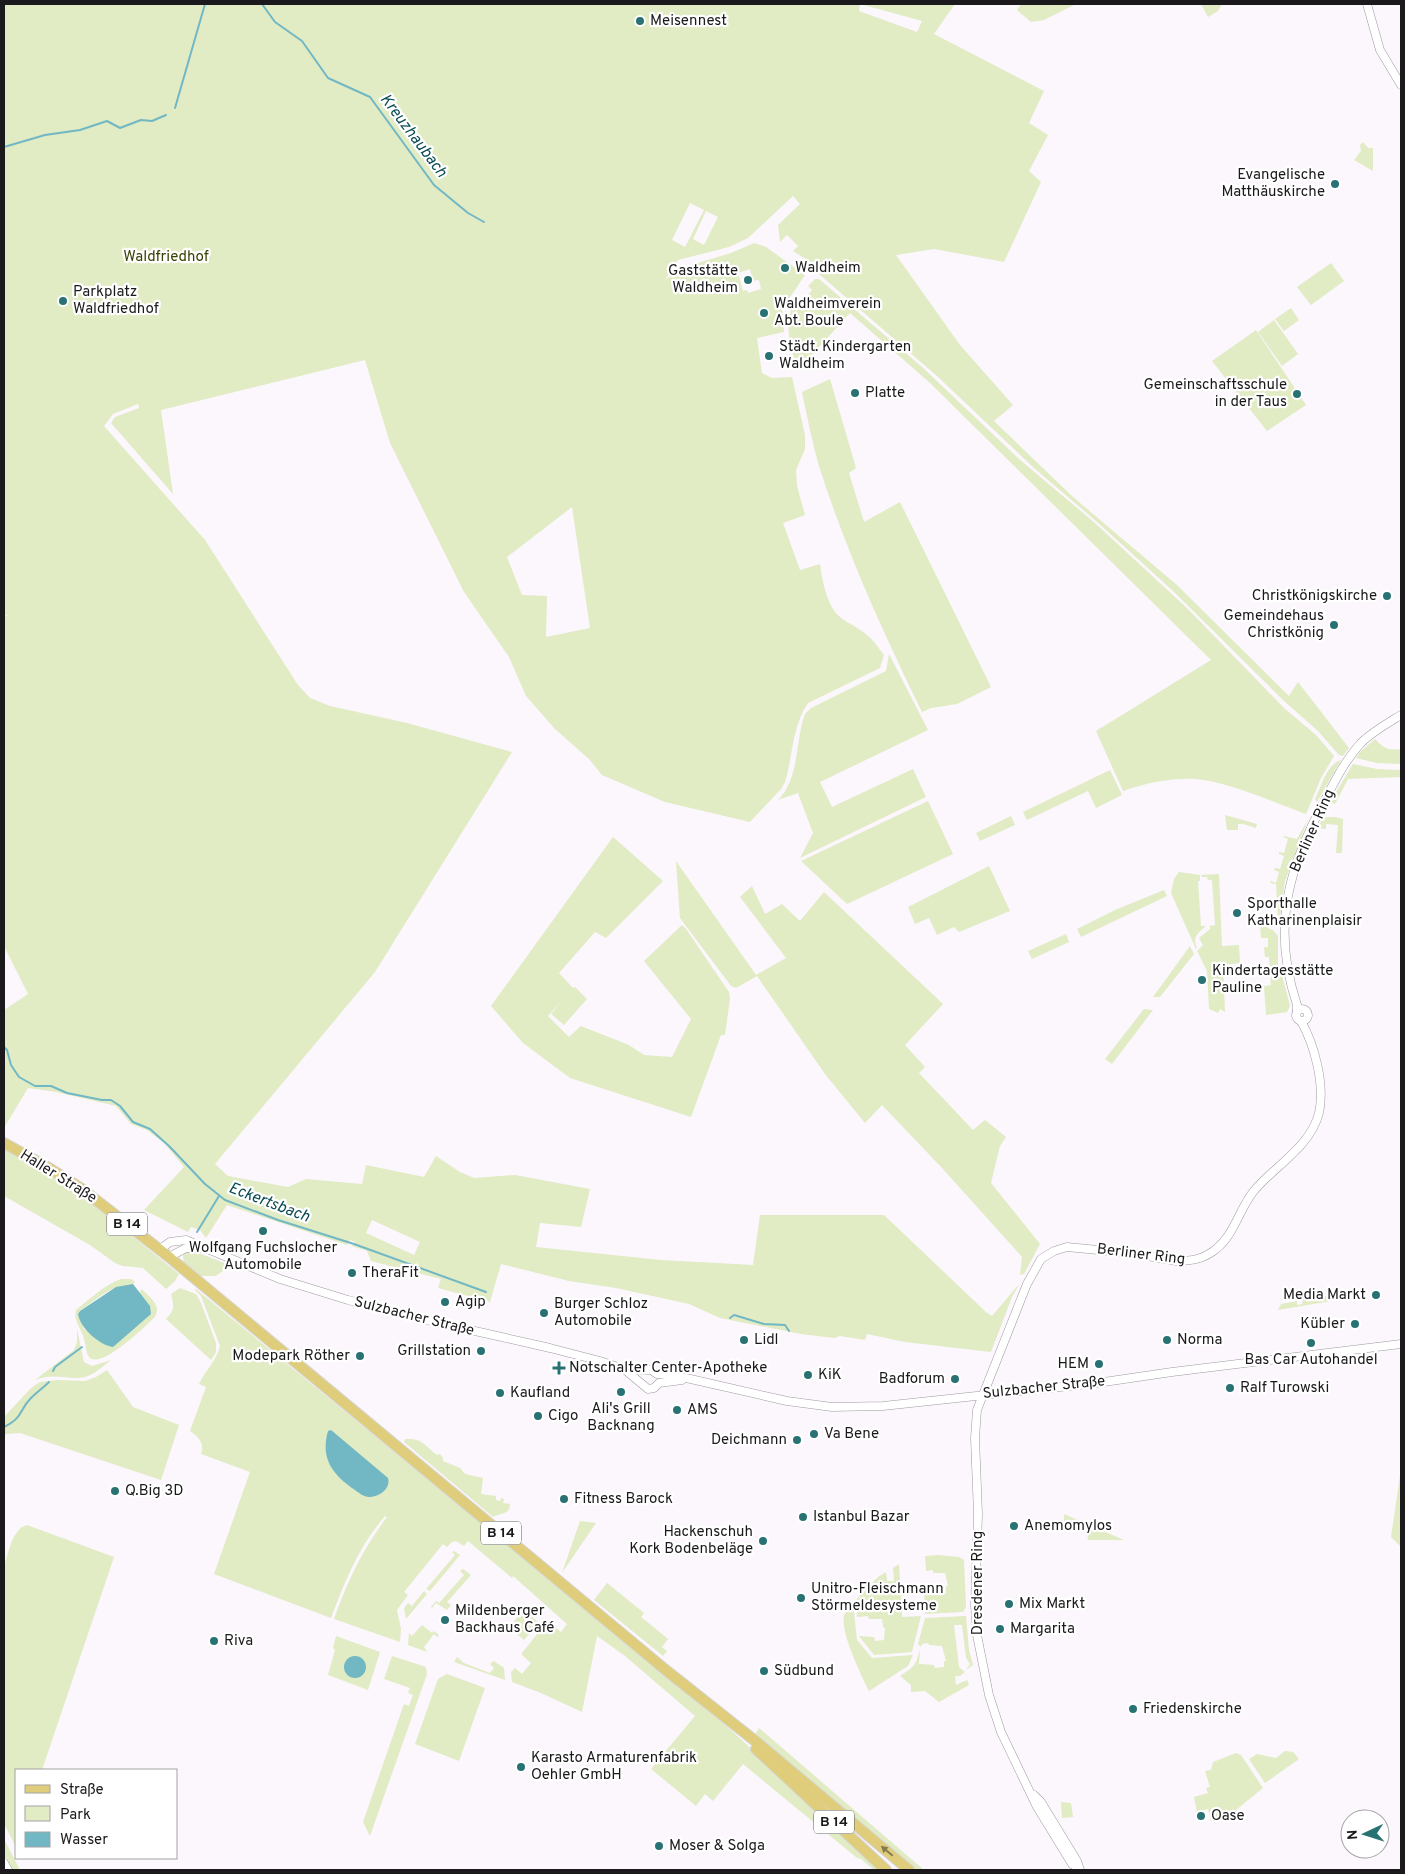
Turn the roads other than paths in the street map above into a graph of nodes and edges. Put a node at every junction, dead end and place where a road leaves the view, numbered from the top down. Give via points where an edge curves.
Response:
1 (1367, 4) edge
2 (1401, 85) edge
3 (1401, 715) edge
4 (4, 1143) edge
5 (209, 1249) junction
6 (159, 1250) junction
7 (168, 1257) junction
8 (1401, 1344) edge
9 (624, 1369) junction
10 (646, 1371) junction
11 (657, 1374) junction
12 (688, 1379) junction
13 (641, 1383) junction
14 (659, 1383) junction
15 (984, 1395) junction
16 (723, 1717) junction
17 (869, 1853) junction
18 (4, 1862) edge
19 (1080, 1869) edge
20 (8, 1870) edge
21 (886, 1870) edge
22 (891, 1870) edge
23 (909, 1870) edge

1 - 2 street via 1380,50
3 - 15 street, Berliner Ring via 1367,737 1338,775 1300,854 1286,901 1286,958 1298,1009 1308,1014 1303,1023 1320,1072 1318,1116 1304,1142 1253,1193 1226,1240 1206,1257 1177,1262 1073,1247 1048,1254 1037,1264 1027,1284
4 - 6 main road, Haller Straße / B 14 via 65,1178
5 - 6 street, Sulzbacher Straße via 181,1240 170,1242
5 - 7 street via 186,1248
5 - 9 street, Sulzbacher Straße via 280,1279 348,1300
6 - 7 main road, B 14
7 - 16 main road, B 14
8 - 15 street, Sulzbacher Straße
9 - 10 street, Sulzbacher Straße
9 - 13 street, Sulzbacher Straße
10 - 11 street, Sulzbacher Straße
10 - 13 street via 641,1376
11 - 12 street, Sulzbacher Straße
11 - 14 street
12 - 14 street, Sulzbacher Straße
12 - 15 street, Sulzbacher Straße via 787,1401 832,1407 884,1406
13 - 14 street, Sulzbacher Straße via 650,1389
15 - 19 street, Dresdener Ring via 977,1410 975,1432 978,1514 975,1605 982,1667 994,1714 1017,1768 1072,1864
16 - 17 main road, B 14
23 -> 16 main road, B 14
17 - 21 main road
17 - 22 main road, B 14
18 - 20 street

